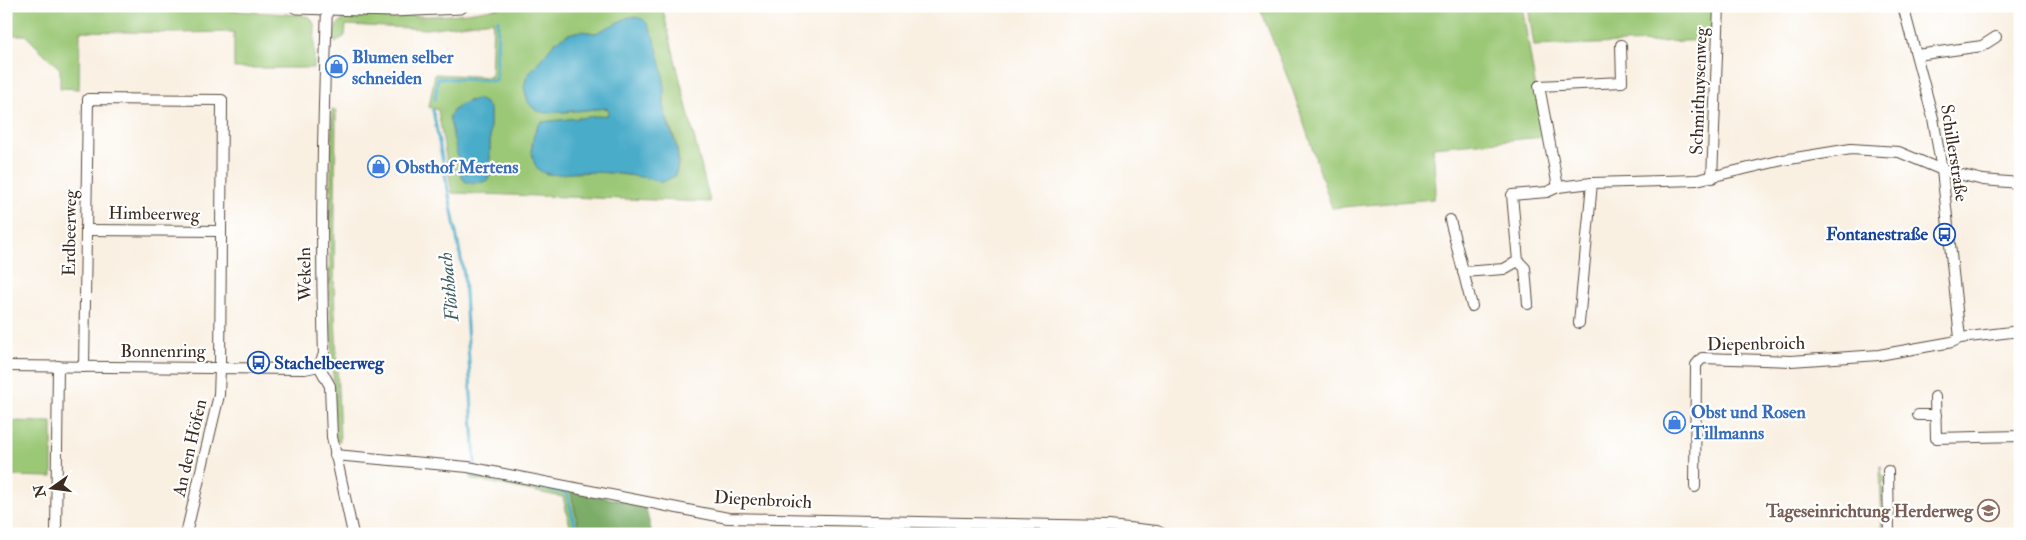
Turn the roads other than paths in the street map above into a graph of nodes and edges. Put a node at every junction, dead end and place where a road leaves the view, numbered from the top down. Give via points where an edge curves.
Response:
1 (297, 6) edge
2 (460, 6) edge
3 (1719, 6) edge
4 (1903, 6) edge
5 (327, 8) junction
6 (1996, 37) dead end
7 (1621, 45) dead end
8 (1917, 55) junction
9 (1942, 170) junction
10 (1712, 178) junction
11 (1592, 183) junction
12 (2020, 183) edge
13 (1558, 187) junction
14 (1450, 220) dead end
15 (86, 230) junction
16 (221, 231) junction
17 (1518, 261) junction
18 (1463, 272) junction
19 (1528, 304) dead end
20 (1472, 306) dead end
21 (1579, 323) dead end
22 (2020, 331) edge
23 (1960, 338) junction
24 (6, 366) edge
25 (58, 366) junction
26 (319, 366) junction
27 (84, 367) junction
28 (220, 368) junction
29 (1935, 397) dead end
30 (1918, 415) dead end
31 (1936, 415) junction
32 (2020, 436) edge
33 (335, 455) junction
34 (1888, 471) dead end
35 (1694, 486) dead end
36 (1017, 529) edge
37 (56, 534) edge
38 (186, 534) edge
39 (353, 534) edge
40 (1163, 534) edge
41 (1889, 534) edge

1 - 5 main road
2 - 5 main road
3 - 10 street, Schmithuysenweg
4 - 8 street, Schillerstraße
5 - 26 street, Wekeln via 321,203 324,354
6 - 8 street via 1982,46
7 - 13 street via 1622,82 1539,86
8 - 9 street, Schillerstraße
9 - 10 street via 1899,152 1851,149 1783,160
9 - 12 street via 1983,180
9 - 23 street, Schillerstraße
10 - 11 street
11 - 13 street
11 - 21 street
13 - 17 street via 1547,192 1512,195
14 - 18 street
15 - 16 street, Himbeerweg
15 - 16 street, Erdbeerweg via 88,99 222,100
15 - 27 street, Erdbeerweg
16 - 28 street
17 - 18 street via 1504,269
17 - 19 street via 1525,268
18 - 20 street
22 - 23 street
23 - 35 street, Diepenbroich via 1880,355 1791,361 1702,358 1696,365
24 - 25 street, Bonnenring
25 - 27 street, Bonnenring
25 - 37 street
26 - 28 street, Bonnenring via 305,369
26 - 33 street via 330,386
27 - 28 street, Bonnenring
28 - 38 street, An den Höfen via 219,395
29 - 31 street
30 - 31 street
31 - 32 street via 1936,438
33 - 36 street, Diepenbroich via 468,467 728,518
33 - 39 street
34 - 41 street
36 - 40 street, Diepenbroich via 1109,526

